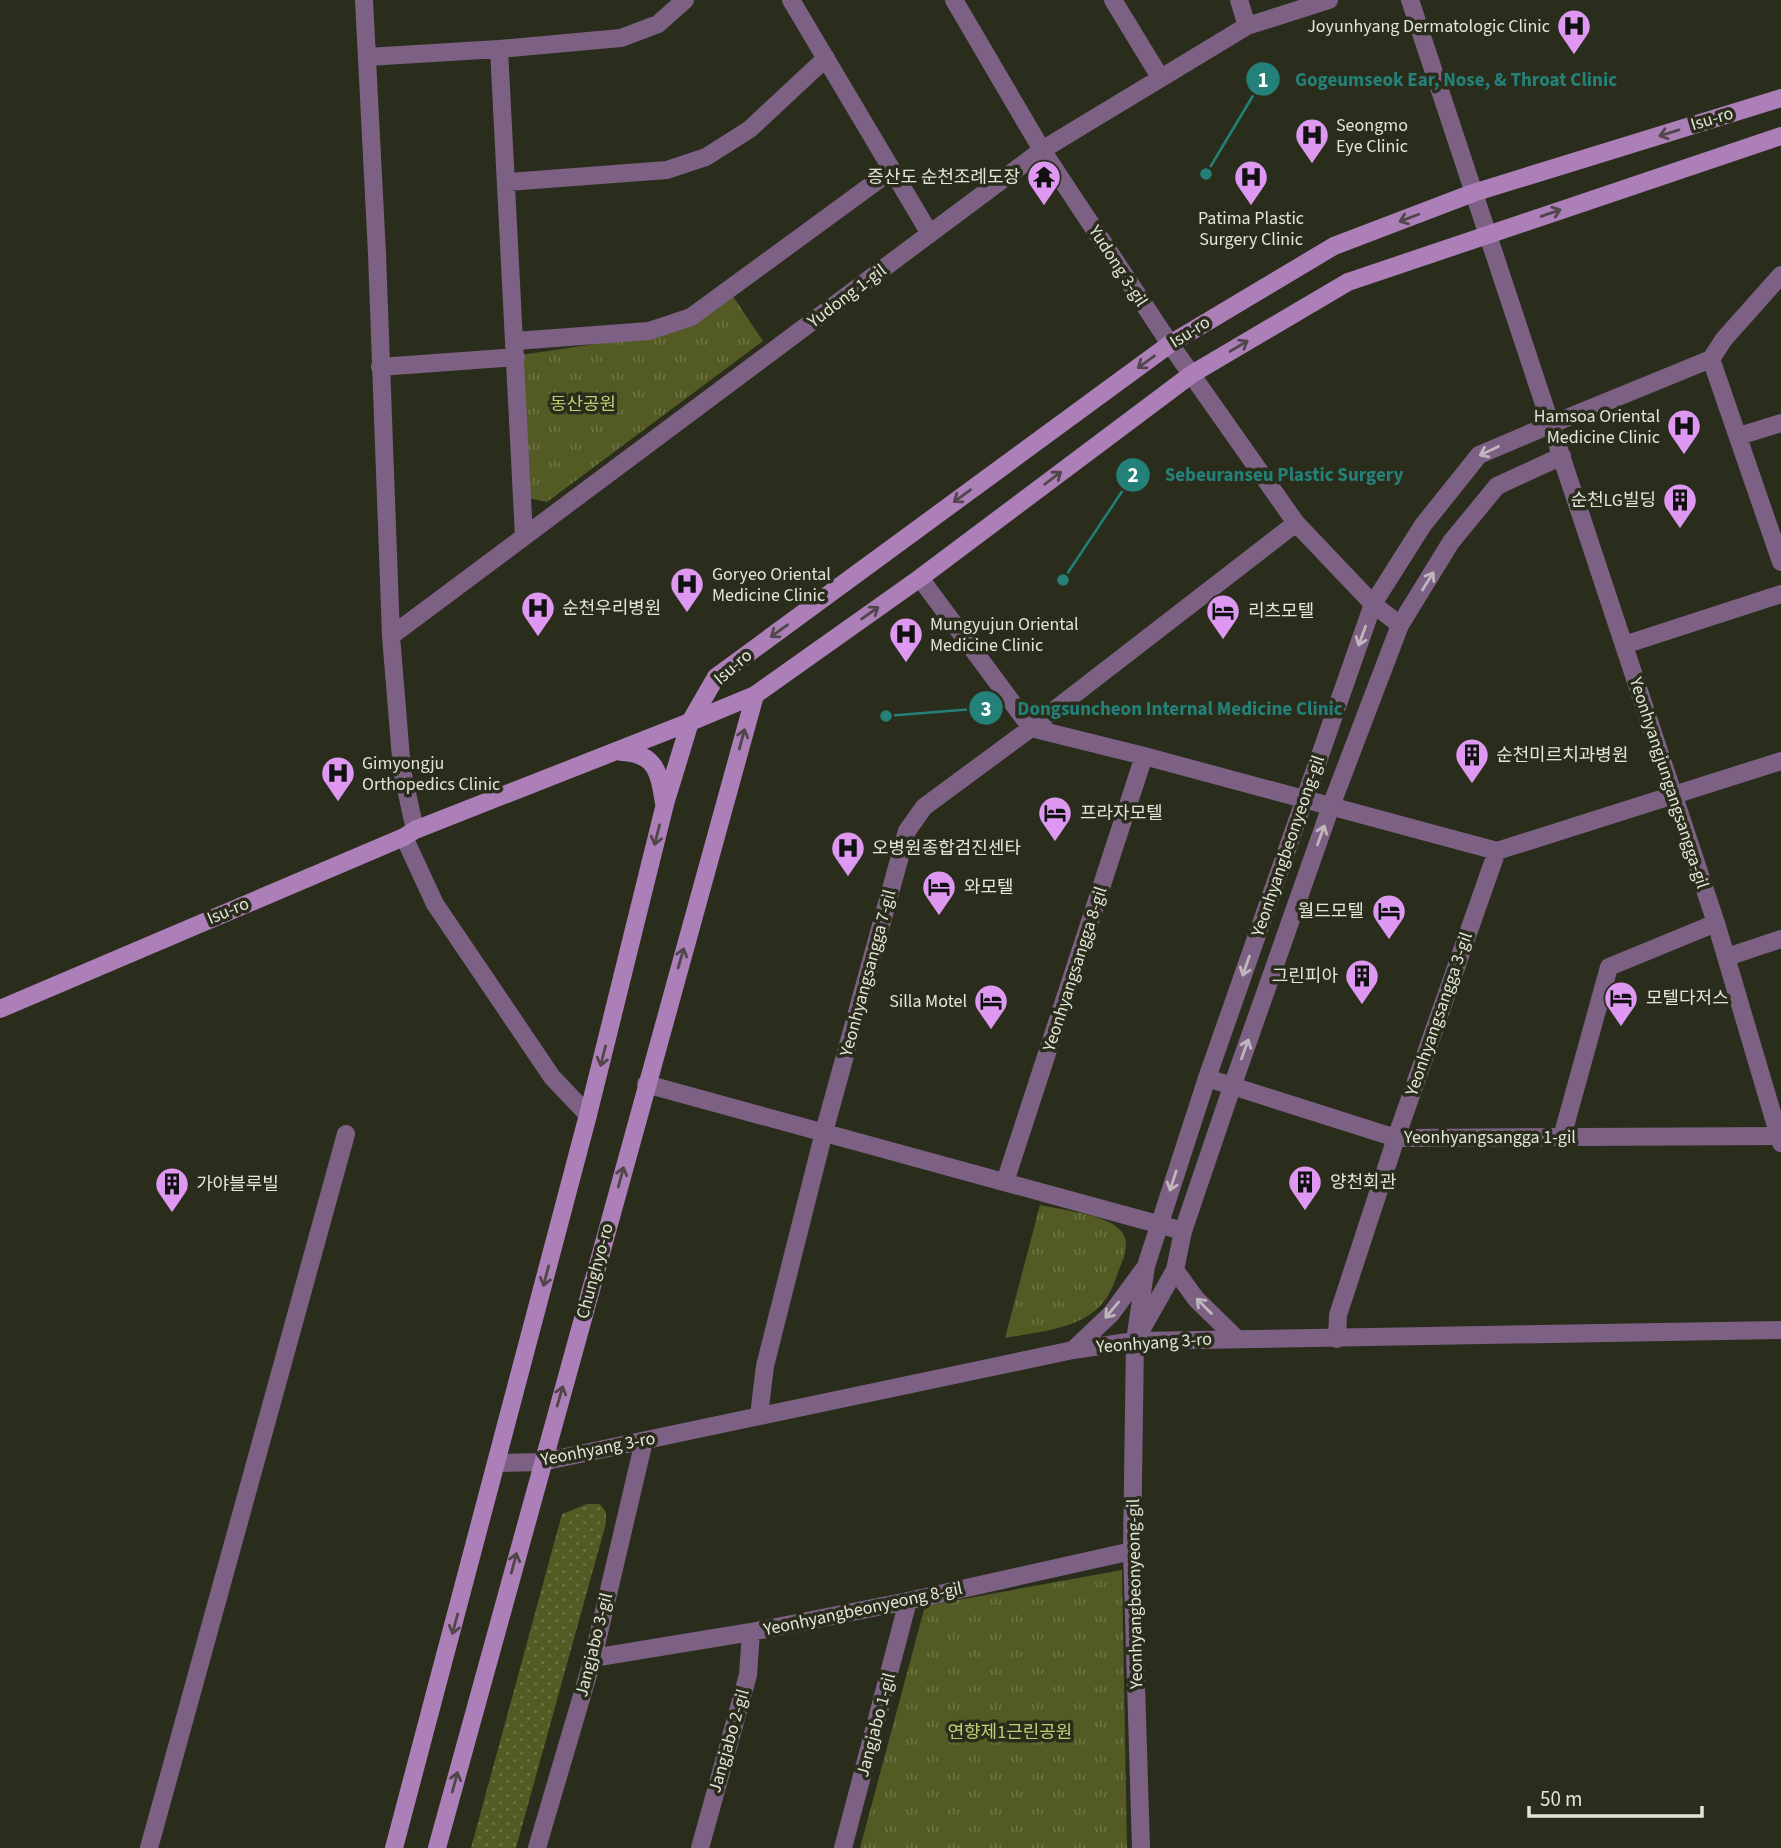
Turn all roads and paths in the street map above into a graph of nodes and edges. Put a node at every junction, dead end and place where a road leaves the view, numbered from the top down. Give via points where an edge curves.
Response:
1 (364, 0) edge
2 (684, 0) edge
3 (791, 0) edge
4 (954, 0) edge
5 (1113, 0) edge
6 (1239, 0) edge
7 (1329, 0) edge
8 (1410, 0) edge
9 (1248, 26) junction
10 (499, 50) junction
11 (366, 57) junction
12 (826, 58) junction
13 (1160, 77) junction
14 (1781, 98) edge
15 (1781, 136) edge
16 (1042, 150) junction
17 (892, 170) junction
18 (508, 182) junction
19 (1473, 193) junction
20 (930, 234) junction
21 (1486, 235) junction
22 (1781, 275) edge
23 (1170, 344) junction
24 (515, 349) junction
25 (1711, 359) junction
26 (380, 367) junction
27 (1192, 374) junction
28 (1781, 423) edge
29 (1552, 424) junction
30 (1739, 436) junction
31 (1562, 456) junction
32 (1296, 523) junction
33 (524, 537) junction
34 (1781, 562) edge
35 (920, 578) junction
36 (1781, 594) edge
37 (1373, 604) junction
38 (1400, 625) junction
39 (391, 636) junction
40 (1624, 645) junction
41 (755, 695) junction
42 (691, 722) junction
43 (1031, 728) junction
44 (617, 751) junction
45 (1144, 756) junction
46 (1781, 761) edge
47 (1674, 796) junction
48 (1304, 799) junction
49 (664, 804) junction
50 (1331, 806) junction
51 (410, 834) junction
52 (1497, 851) junction
53 (1716, 923) junction
54 (1781, 939) edge
55 (1727, 957) junction
56 (0, 1009) edge
57 (1207, 1078) junction
58 (646, 1084) junction
59 (1232, 1087) junction
60 (588, 1115) junction
61 (824, 1132) junction
62 (346, 1134) dead end
63 (1562, 1137) junction
64 (1396, 1138) junction
65 (1780, 1139) edge
66 (1005, 1182) junction
67 (1158, 1225) junction
68 (1184, 1231) junction
69 (1146, 1266) junction
70 (1175, 1270) junction
71 (1781, 1330) edge
72 (1237, 1339) junction
73 (1337, 1339) junction
74 (1135, 1341) junction
75 (1073, 1350) junction
76 (759, 1415) junction
77 (644, 1441) junction
78 (541, 1462) junction
79 (497, 1463) junction
80 (1132, 1551) junction
81 (908, 1601) junction
82 (751, 1632) junction
83 (593, 1658) junction
84 (149, 1848) edge
85 (394, 1848) edge
86 (437, 1848) edge
87 (537, 1848) edge
88 (700, 1848) edge
89 (844, 1848) edge
90 (1141, 1848) edge

1 - 11 street
2 - 10 street via 657,24 621,38
3 - 12 street
4 - 16 street, Yudong 3-gil
5 - 13 street
6 - 9 street
7 - 9 street, Yudong 1-gil
8 - 19 street, Yeonhyangjungangsangga-gil
9 - 13 street, Yudong 1-gil
10 - 11 street
10 - 18 street
11 - 26 street
12 - 17 street
12 - 18 street via 750,129 706,157 667,170
13 - 16 street, Yudong 1-gil
14 -> 19 main road, Isu-ro
21 -> 15 main road, Isu-ro
16 - 20 street, Yudong 1-gil
16 - 23 street, Yudong 3-gil
17 - 20 street
17 - 24 street via 691,317 649,331
18 - 24 street
19 - 21 street, Yeonhyangjungangsangga-gil
19 -> 23 main road, Isu-ro via 1334,246
20 - 33 street, Yudong 1-gil
27 -> 21 main road, Isu-ro via 1348,282
21 - 29 street, Yeonhyangjungangsangga-gil
22 - 25 street
23 - 27 street, Yudong 3-gil
23 -> 42 main road, Isu-ro via 716,677
24 - 26 street
24 - 33 street
25 - 29 street, Yeonhyangbeonyeong-gil
25 - 30 street
26 - 39 street
27 - 32 street, Yudong 3-gil
35 -> 27 main road, Isu-ro
28 - 30 street
29 - 31 street, Yeonhyangjungangsangga-gil
29 -> 37 street, Yeonhyangbeonyeong-gil via 1479,454 1423,525
30 - 34 street
38 -> 31 street, Yeonhyangbeonyeong-gil via 1451,542 1497,486
31 - 40 street, Yeonhyangjungangsangga-gil
32 - 37 street
32 - 43 street, Yeonhyangsangga 7-gil
33 - 39 street, Yudong 1-gil
41 -> 35 main road, Isu-ro
35 - 43 street
36 - 40 street
37 - 38 street
37 -> 48 street, Yeonhyangbeonyeong-gil
38 - 50 street, Yeonhyangbeonyeong-gil
39 - 51 street
40 - 47 street, Yeonhyangjungangsangga-gil
41 - 42 main road, Isu-ro
58 -> 41 main road, Chunghyo-ro
42 - 44 main road, Isu-ro
42 - 49 main road
43 - 45 street
43 - 61 street, Yeonhyangsangga 7-gil via 925,807 907,831
44 - 49 main road via 648,758 656,768
44 - 51 main road, Isu-ro
45 - 48 street
45 - 66 street, Yeonhyangsangga 8-gil
46 - 47 street
47 - 52 street
47 - 53 street, Yeonhyangjungangsangga-gil
48 - 50 street
48 -> 57 street, Yeonhyangbeonyeong-gil
49 -> 60 main road
50 - 52 street
59 -> 50 street, Yeonhyangbeonyeong-gil
51 - 56 main road, Isu-ro
51 - 60 street via 435,904 552,1077
52 - 64 street, Yeonhyangsangga 3-gil
53 - 55 street, Yeonhyangjungangsangga-gil
53 - 63 street via 1609,967
54 - 55 street
55 - 65 street, Yeonhyangjungangsangga-gil
57 - 59 street, Yeonhyangsangga 1-gil
57 -> 67 street, Yeonhyangbeonyeong-gil
58 - 61 street
78 -> 58 main road, Chunghyo-ro
59 - 64 street, Yeonhyangsangga 1-gil
59 - 68 street, Yeonhyangbeonyeong-gil
60 -> 79 main road
61 - 66 street
61 - 76 street, Yeonhyangsangga 7-gil via 765,1366
62 - 84 street
63 - 64 street, Yeonhyangsangga 1-gil
63 - 65 street, Yeonhyangsangga 1-gil
64 - 73 street, Yeonhyangsangga 3-gil via 1338,1315
66 - 67 street
67 - 68 street
67 - 69 street, Yeonhyangbeonyeong-gil
68 - 70 street, Yeonhyangbeonyeong-gil
69 - 74 street, Yeonhyangbeonyeong-gil
69 -> 75 street via 1111,1314
72 -> 70 street via 1196,1299
70 - 74 street, Yeonhyangbeonyeong-gil
71 - 73 street, Yeonhyang 3-ro
72 - 73 street, Yeonhyang 3-ro
72 - 74 street, Yeonhyang 3-ro
74 - 75 street, Yeonhyang 3-ro
74 - 80 street, Yeonhyangbeonyeong-gil
75 - 76 street, Yeonhyang 3-ro
76 - 77 street, Yeonhyang 3-ro
77 - 78 street, Yeonhyang 3-ro
77 - 83 street, Jangjabo 3-gil
78 - 79 street, Yeonhyang 3-ro
86 -> 78 main road, Chunghyo-ro
79 -> 85 main road
80 - 81 street, Yeonhyangbeonyeong 8-gil
80 - 90 street, Yeonhyangbeonyeong-gil
81 - 82 street, Yeonhyangbeonyeong 8-gil
81 - 89 street, Jangjabo 1-gil
82 - 83 street, Yeonhyangbeonyeong 8-gil
82 - 88 street, Jangjabo 2-gil via 748,1675
83 - 87 street, Jangjabo 3-gil

